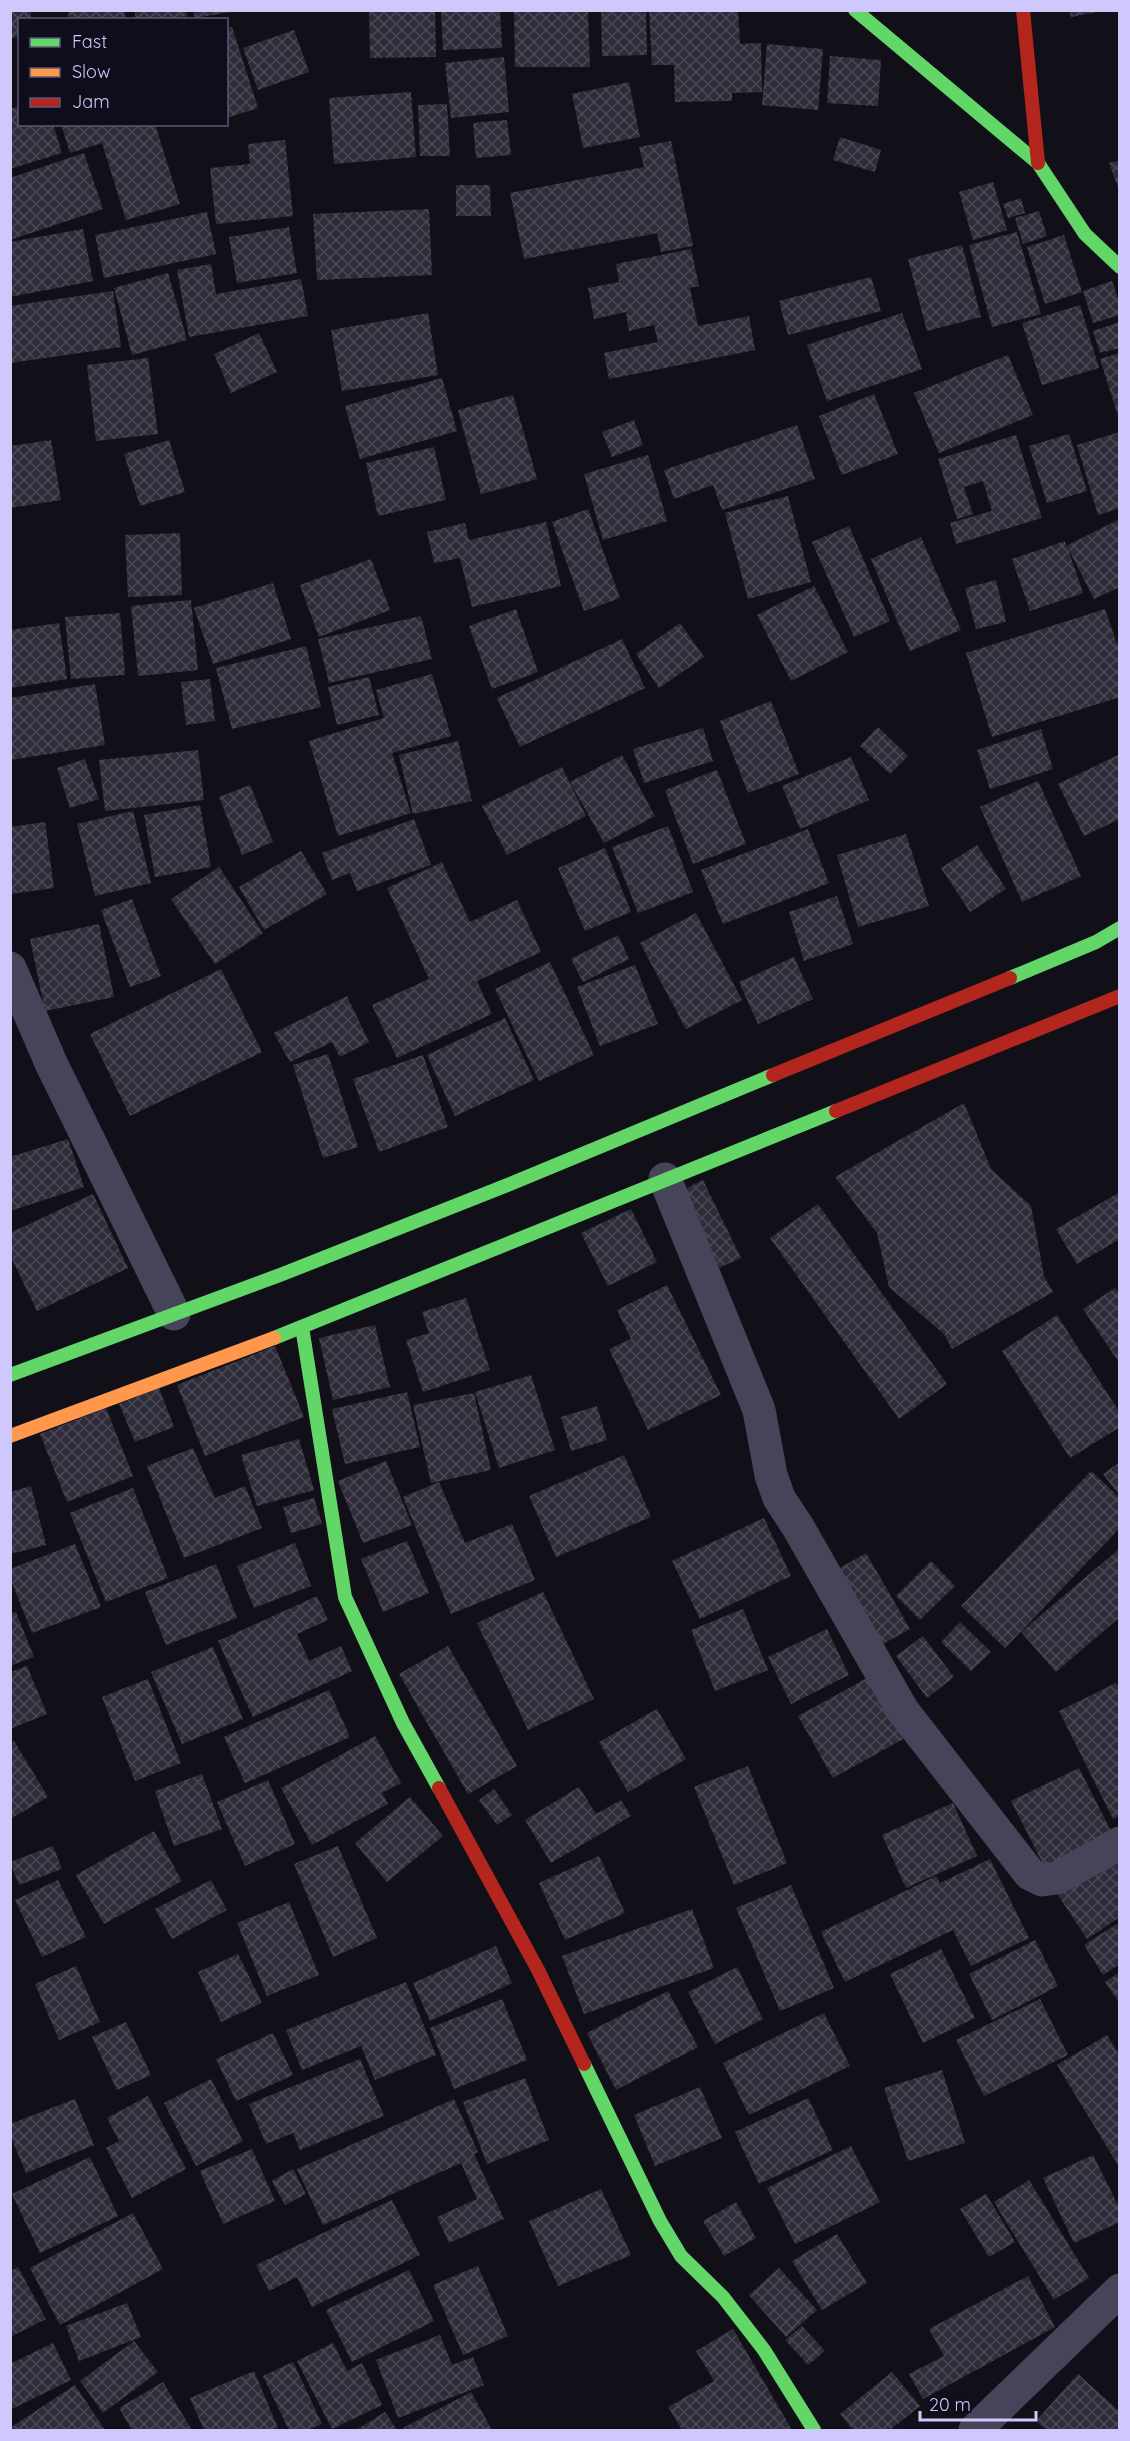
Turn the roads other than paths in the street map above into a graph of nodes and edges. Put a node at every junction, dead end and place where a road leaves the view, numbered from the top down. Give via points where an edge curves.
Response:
1 (855, 10) edge
2 (1023, 10) edge
3 (1038, 163) junction
4 (1119, 267) edge
5 (1119, 928) edge
6 (10, 968) edge
7 (1119, 996) edge
8 (665, 1179) junction
9 (174, 1314) junction
10 (302, 1327) junction
11 (10, 1375) edge
12 (10, 1436) edge
13 (1119, 1843) edge
14 (1119, 2290) edge
15 (814, 2430) edge
16 (975, 2430) edge

1 - 3 main road
2 - 3 main road
3 - 4 main road via 1085,234
5 - 9 main road via 1096,942 512,1188
6 - 9 street via 51,1063
7 - 8 main road
8 - 10 main road via 528,1228
8 - 13 street via 759,1410 779,1498 903,1711 1030,1874 1042,1880 1057,1878
9 - 11 main road
10 - 12 main road
10 - 15 main road via 345,1597 372,1659 538,1970 660,2221 681,2256 723,2298 764,2350
14 - 16 street

